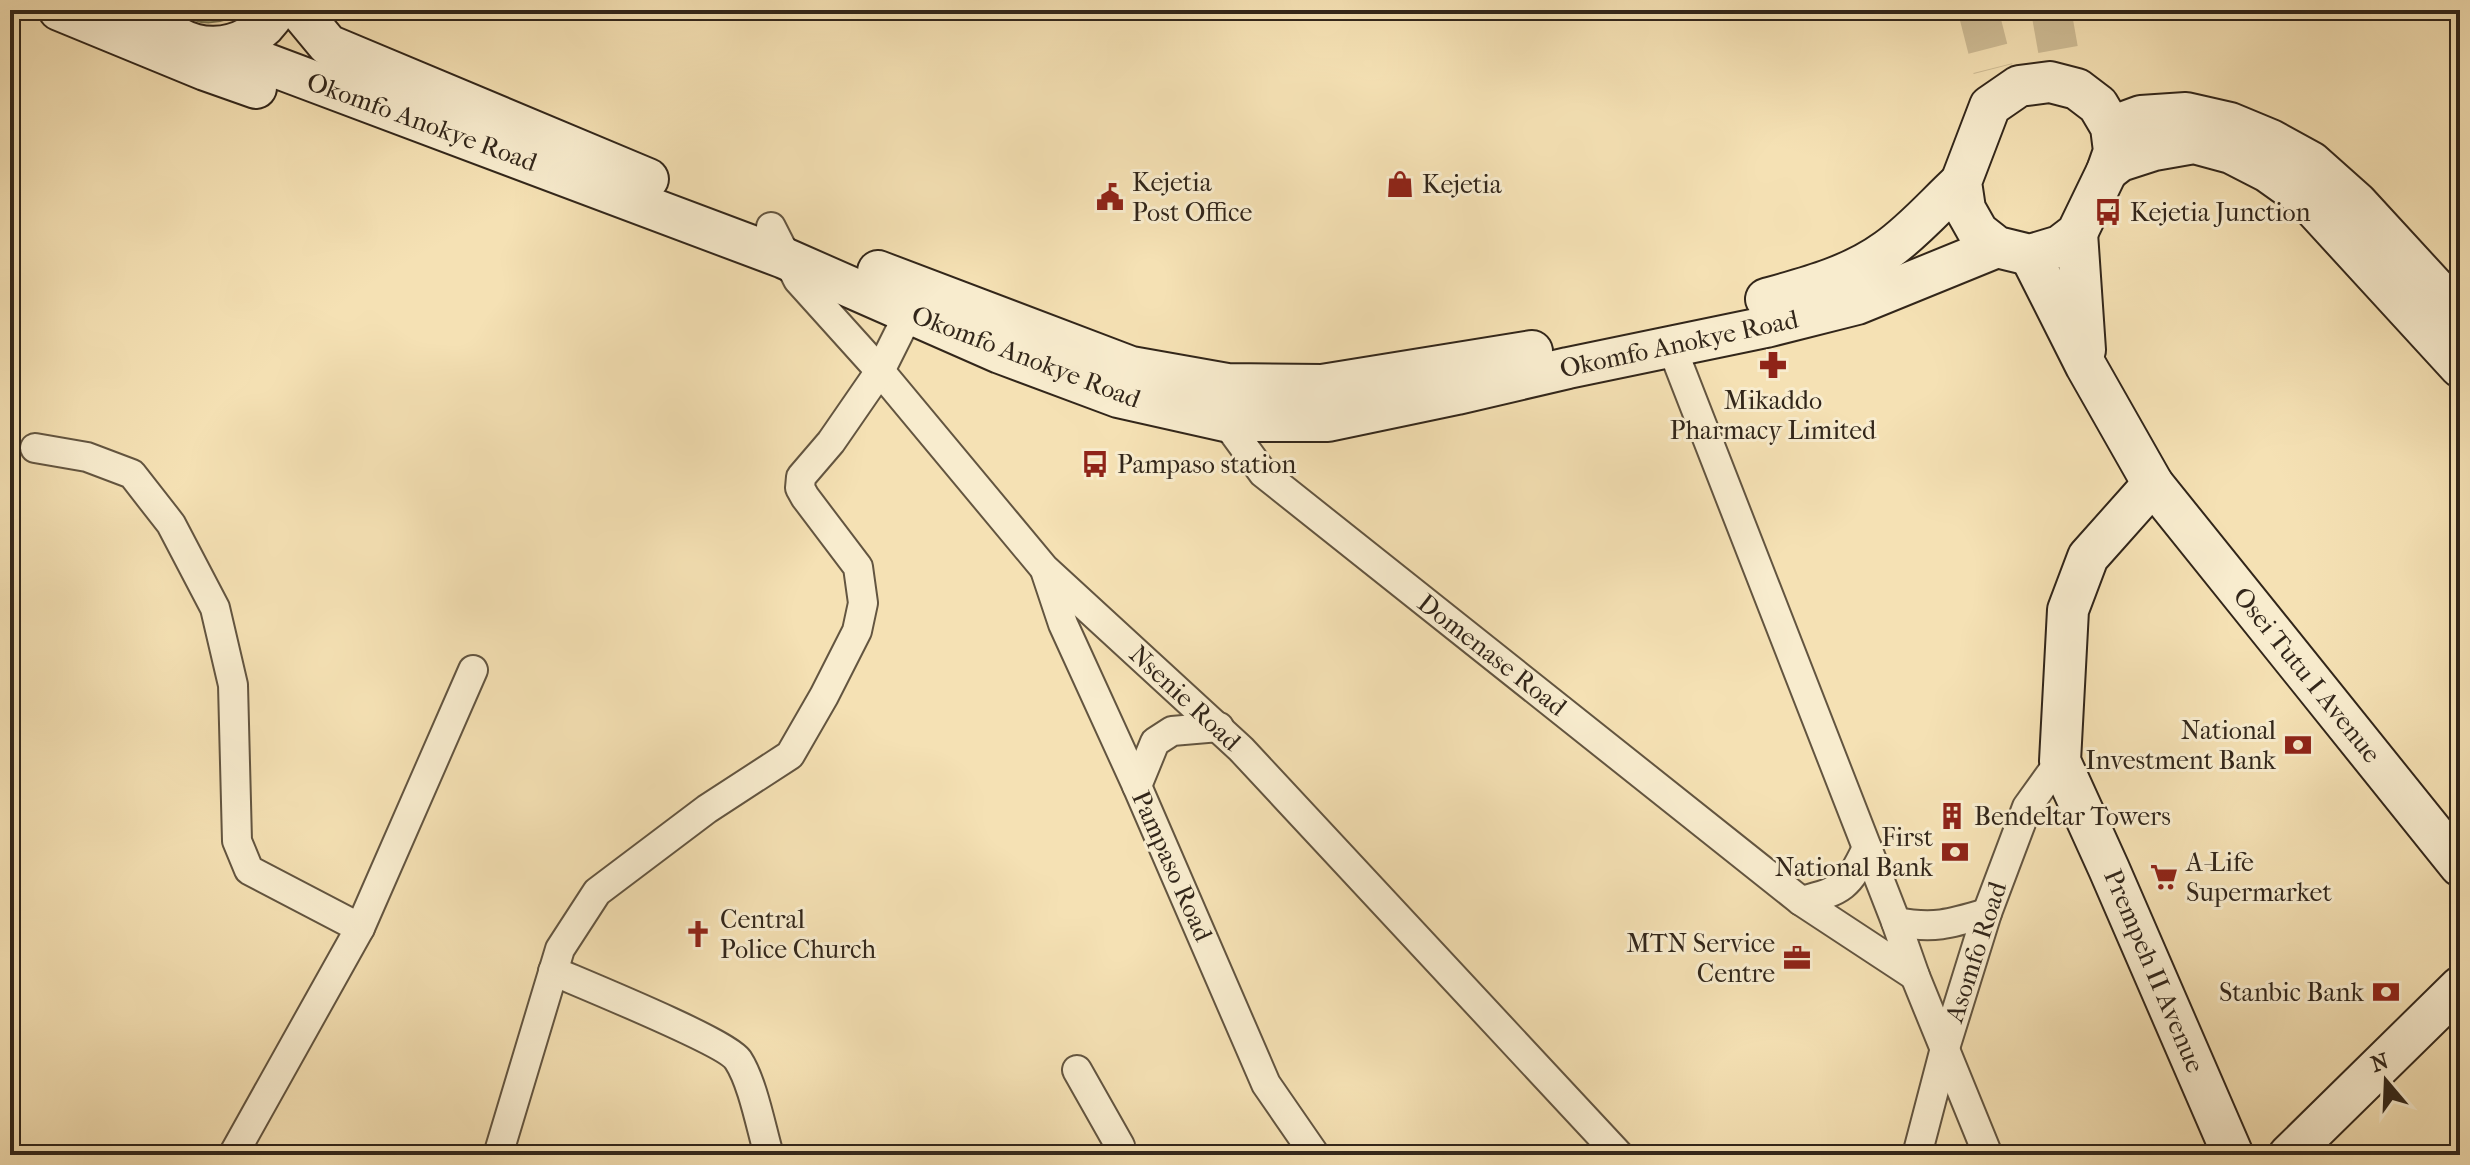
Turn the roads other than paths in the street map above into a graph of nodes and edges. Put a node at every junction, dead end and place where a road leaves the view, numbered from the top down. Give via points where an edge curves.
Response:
1 (59, 10) edge
2 (152, 10) edge
3 (276, 10) edge
4 (299, 10) edge
5 (222, 47) junction
6 (2111, 127) junction
7 (2190, 128) junction
8 (456, 135) junction
9 (2107, 171) junction
10 (1961, 182) junction
11 (2077, 233) junction
12 (778, 242) junction
13 (2013, 251) junction
14 (909, 313) junction
15 (2460, 315) edge
16 (1672, 348) junction
17 (2086, 366) junction
18 (2460, 367) edge
19 (880, 371) junction
20 (1226, 403) junction
21 (35, 448) dead end
22 (2153, 484) junction
23 (1044, 568) junction
24 (473, 670) dead end
25 (1219, 727) junction
26 (2060, 761) junction
27 (1137, 786) junction
28 (1867, 848) junction
29 (2460, 866) edge
30 (1801, 901) junction
31 (1987, 913) junction
32 (1896, 922) junction
33 (360, 928) junction
34 (553, 971) junction
35 (1915, 976) junction
36 (2460, 987) edge
37 (1945, 1048) junction
38 (1077, 1070) dead end
39 (1119, 1152) edge
40 (233, 1155) edge
41 (498, 1155) edge
42 (769, 1155) edge
43 (1315, 1155) edge
44 (1619, 1155) edge
45 (1917, 1155) edge
46 (1988, 1155) edge
47 (2233, 1155) edge
48 (2289, 1155) edge

1 - 8 main road via 205,70 390,134
2 - 5 main road, Okomfo Anokye Road via 177,37 195,46
3 - 5 main road via 251,37
4 - 12 main road, Okomfo Anokye Road via 328,45 700,201
5 - 8 main road, Okomfo Anokye Road
6 - 7 main road via 2141,116
6 - 9 main road via 2114,151
6 - 10 main road via 2098,105 2054,68 2019,86 1992,88
7 - 9 main road
7 - 15 main road via 2230,123 2311,162 2357,203
7 - 18 main road via 2306,199
8 - 12 main road, Okomfo Anokye Road
9 - 11 main road
10 - 13 main road via 1965,209 1978,232
10 - 20 main road, Okomfo Anokye Road via 1889,249 1824,283 1663,327
11 - 13 main road via 2060,246
11 - 17 main road
12 - 14 main road, Okomfo Anokye Road
12 - 19 street, Nsenie Road via 798,280
12 - 20 main road, Okomfo Anokye Road via 899,280
13 - 16 main road, Okomfo Anokye Road via 1857,304
13 - 17 main road, Osei Tutu I Avenue
14 - 19 street
14 - 20 main road, Okomfo Anokye Road via 1118,397
16 - 20 main road, Okomfo Anokye Road via 1328,421
16 - 28 street
17 - 22 main road, Osei Tutu I Avenue
19 - 23 street, Nsenie Road
19 - 34 street via 801,477 805,497 858,567 863,603 857,631 824,696 790,755 707,809 597,892 560,949
20 - 30 street, Domenase Road via 1263,473
21 - 33 street via 87,457 132,474 171,524 215,608 233,685 237,841 249,870
22 - 26 main road, Prempeh II Avenue via 2088,557 2068,610
22 - 29 main road, Osei Tutu I Avenue
23 - 25 street, Nsenie Road
23 - 27 street, Pampaso Road via 1063,624
24 - 33 street
25 - 27 street via 1172,731 1155,742
25 - 44 street, Nsenie Road
26 - 31 street, Asomfo Road via 2027,807
26 - 47 main road, Prempeh II Avenue
27 - 43 street, Pampaso Road via 1266,1084
28 - 30 street via 1855,875 1844,884
28 - 32 street
30 - 35 street, Domenase Road
31 - 32 street via 1924,927
31 - 37 street, Asomfo Road
32 - 35 street
33 - 40 street
34 - 41 street
34 - 42 street via 736,1056
35 - 37 street
36 - 48 main road
37 - 45 street, Asomfo Road
37 - 46 street
38 - 39 street

